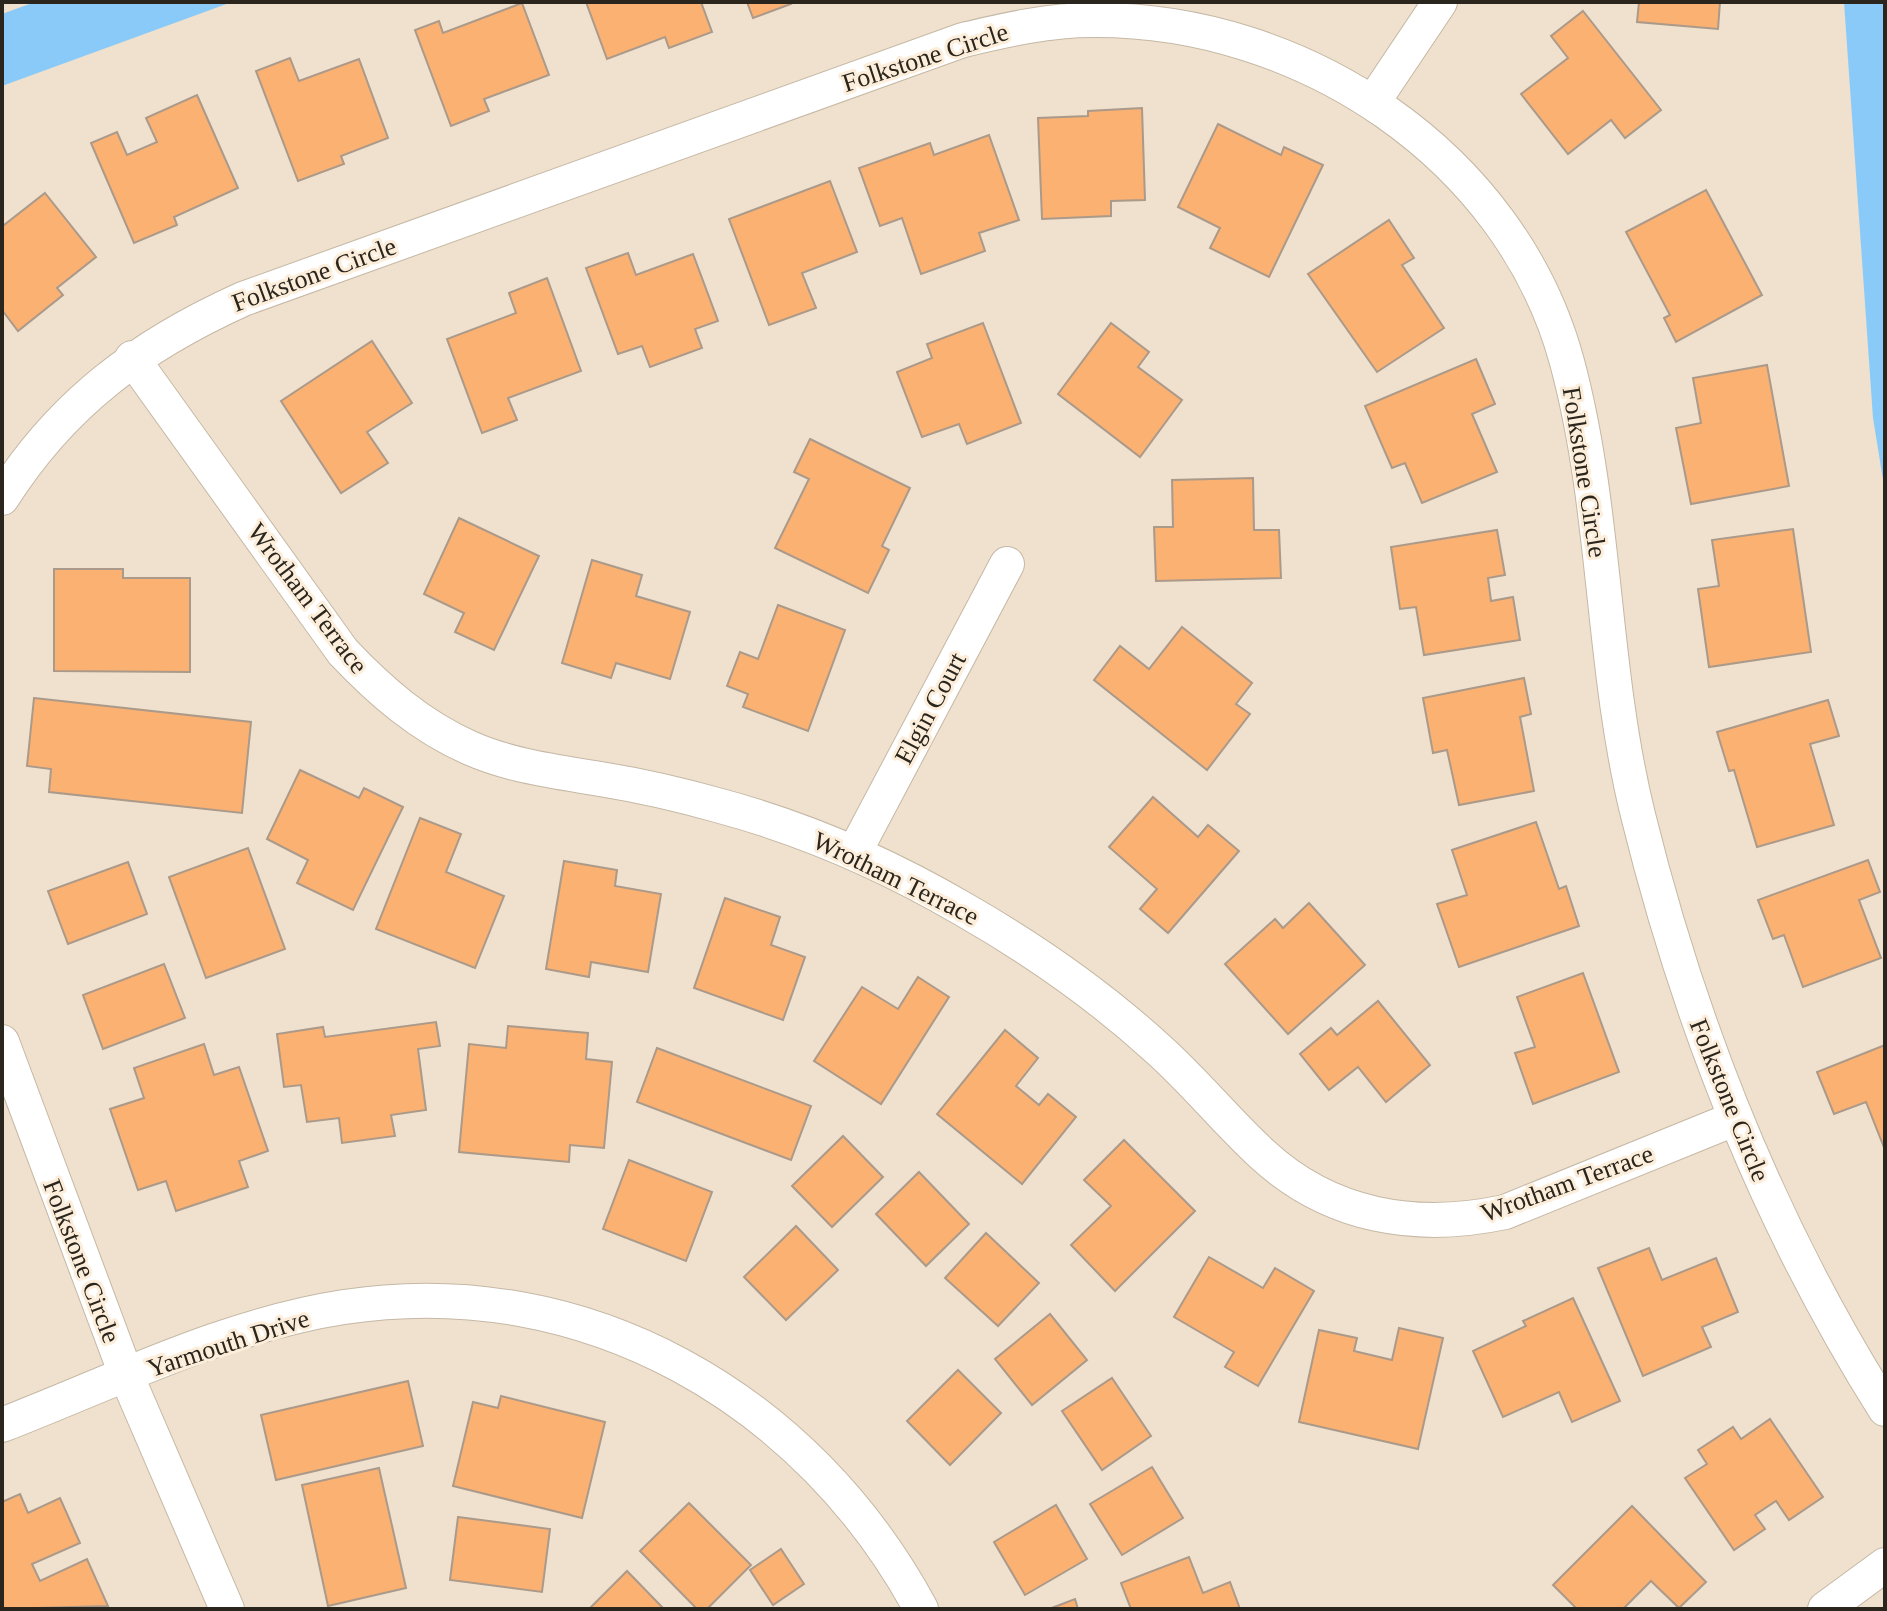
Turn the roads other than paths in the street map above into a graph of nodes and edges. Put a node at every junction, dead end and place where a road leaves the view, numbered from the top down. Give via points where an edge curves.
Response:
1 (1440, 2) edge
2 (1373, 102) junction
3 (132, 358) junction
4 (2, 498) edge
5 (1007, 564) dead end
6 (854, 853) junction
7 (2, 1042) edge
8 (1734, 1119) junction
9 (127, 1377) junction
10 (1885, 1409) edge
11 (2, 1425) edge
12 (1885, 1565) edge
13 (227, 1609) edge
14 (921, 1609) edge
15 (1825, 1609) edge

1 - 2 street
2 - 3 street, Folkstone Circle via 1281,53 1219,34 1129,21 1026,25 950,45 243,299 184,325
2 - 8 street, Folkstone Circle via 1425,141 1470,187 1509,239 1541,295 1565,355 1581,417 1612,684 1636,809 1668,933
3 - 4 street, Folkstone Circle via 63,418
3 - 6 street, Wrotham Terrace via 343,652 380,691 423,723 470,748 521,766 717,804
5 - 6 street, Elgin Court
6 - 8 street, Wrotham Terrace via 1016,939 1160,1050 1283,1172 1361,1211 1418,1222 1505,1212
7 - 9 street, Folkstone Circle
8 - 10 street, Folkstone Circle via 1787,1236
9 - 11 street, Yarmouth Drive
9 - 13 street, Folkstone Circle
9 - 14 street, Yarmouth Drive via 268,1323 345,1307 422,1302 551,1316 658,1354 740,1400 801,1449 854,1506
12 - 15 street

